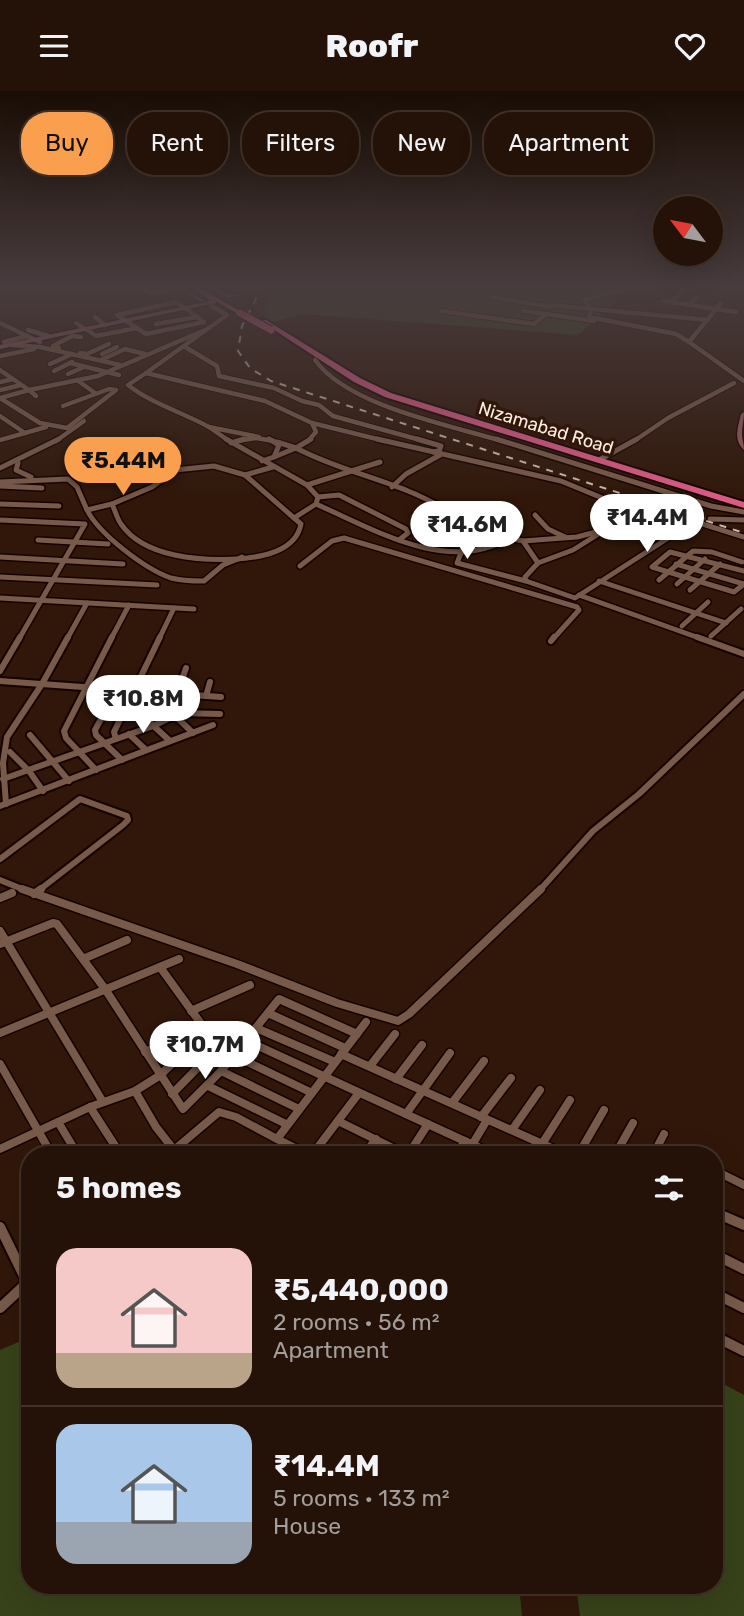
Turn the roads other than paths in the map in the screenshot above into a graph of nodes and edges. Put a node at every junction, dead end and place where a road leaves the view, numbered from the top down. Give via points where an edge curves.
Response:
1 (64, 356) edge
2 (98, 356) edge
3 (109, 356) edge
4 (135, 356) edge
5 (137, 356) edge
6 (171, 356) edge
7 (201, 356) edge
8 (309, 356) edge
9 (315, 356) edge
10 (709, 356) edge
11 (82, 357) joint
12 (92, 359) junction
13 (102, 359) junction
14 (315, 360) junction
15 (50, 361) dead end
16 (70, 363) junction
17 (120, 365) junction
18 (84, 366) junction
19 (97, 369) junction
20 (54, 371) dead end
21 (107, 372) junction
22 (146, 373) junction
23 (68, 374) dead end
24 (84, 375) dead end
25 (119, 375) dead end
26 (343, 375) junction
27 (4, 376) edge
28 (76, 380) junction
29 (744, 381) edge
30 (734, 383) dead end
31 (22, 385) junction
32 (128, 385) junction
33 (46, 387) junction
34 (0, 390) edge
35 (29, 390) junction
36 (52, 393) dead end
37 (95, 393) junction
38 (12, 395) junction
39 (36, 395) dead end
40 (0, 398) edge
41 (107, 398) junction
42 (19, 401) dead end
43 (63, 406) dead end
44 (25, 414) junction
45 (744, 414) edge
46 (2, 419) edge
47 (312, 423) junction
48 (46, 426) junction
49 (209, 427) junction
50 (24, 433) junction
51 (259, 437) junction
52 (1, 438) edge
53 (274, 441) junction
54 (231, 443) junction
55 (296, 447) junction
56 (744, 448) edge
57 (561, 451) junction
58 (433, 454) junction
59 (274, 457) junction
60 (599, 460) junction
61 (262, 461) junction
62 (380, 461) dead end
63 (18, 463) junction
64 (273, 467) junction
65 (0, 468) edge
66 (348, 472) junction
67 (245, 475) junction
68 (39, 479) junction
69 (0, 484) edge
70 (307, 485) junction
71 (392, 487) junction
72 (42, 488) dead end
73 (317, 501) junction
74 (0, 504) edge
75 (112, 504) junction
76 (59, 506) dead end
77 (744, 509) edge
78 (88, 510) junction
79 (63, 515) dead end
80 (535, 516) dead end
81 (294, 518) junction
82 (643, 518) junction
83 (710, 519) tunnel mouth
84 (0, 520) edge
85 (744, 520) edge
86 (695, 521) junction
87 (59, 523) junction
88 (600, 532) junction
89 (744, 537) edge
90 (565, 538) junction
91 (507, 539) junction
92 (38, 540) dead end
93 (400, 540) junction
94 (523, 541) junction
95 (75, 542) junction
96 (108, 544) dead end
97 (461, 553) junction
98 (687, 554) junction
99 (721, 555) junction
100 (0, 557) edge
101 (242, 557) junction
102 (705, 559) junction
103 (62, 560) junction
104 (743, 562) edge
105 (538, 563) junction
106 (717, 563) junction
107 (123, 564) dead end
108 (676, 564) junction
109 (300, 566) dead end
110 (694, 569) junction
111 (741, 570) edge
112 (666, 572) junction
113 (710, 574) junction
114 (684, 577) junction
115 (1, 579) edge
116 (729, 579) junction
117 (53, 580) junction
118 (659, 580) dead end
119 (526, 581) junction
120 (599, 581) junction
121 (700, 583) junction
122 (677, 584) dead end
123 (744, 584) edge
124 (157, 585) dead end
125 (719, 589) junction
126 (690, 590) dead end
127 (734, 593) junction
128 (577, 596) junction
129 (0, 598) edge
130 (725, 599) dead end
131 (43, 600) junction
132 (708, 602) dead end
133 (87, 603) junction
134 (569, 604) junction
135 (129, 605) junction
136 (174, 608) junction
137 (194, 609) dead end
138 (741, 609) dead end
139 (696, 613) junction
140 (726, 623) junction
141 (682, 626) dead end
142 (711, 636) dead end
143 (551, 641) dead end
144 (744, 654) edge
145 (186, 668) dead end
146 (0, 671) edge
147 (0, 681) edge
148 (210, 683) dead end
149 (42, 684) junction
150 (88, 687) junction
151 (117, 690) junction
152 (136, 691) junction
153 (173, 694) junction
154 (744, 694) edge
155 (206, 696) junction
156 (221, 697) dead end
157 (126, 708) junction
158 (220, 714) dead end
159 (174, 715) junction
160 (213, 725) dead end
161 (153, 726) junction
162 (193, 733) junction
163 (129, 734) junction
164 (30, 736) dead end
165 (116, 739) junction
166 (170, 741) junction
167 (105, 743) junction
168 (3, 744) edge
169 (146, 750) junction
170 (10, 752) dead end
171 (80, 752) junction
172 (122, 760) junction
173 (53, 762) junction
174 (1, 763) edge
175 (96, 770) junction
176 (29, 771) junction
177 (3, 779) junction
178 (69, 781) junction
179 (43, 791) junction
180 (3, 805) edge
181 (0, 859) edge
182 (0, 880) edge
183 (12, 893) dead end
184 (34, 894) junction
185 (0, 898) edge
186 (0, 931) edge
187 (127, 940) dead end
188 (3, 943) edge
189 (83, 959) junction
190 (179, 959) dead end
191 (160, 967) junction
192 (250, 985) dead end
193 (105, 989) junction
194 (191, 1011) junction
195 (268, 1013) junction
196 (48, 1014) junction
197 (366, 1022) dead end
198 (256, 1028) junction
199 (0, 1033) edge
200 (205, 1033) junction
201 (357, 1034) junction
202 (395, 1034) dead end
203 (245, 1040) junction
204 (166, 1043) dead end
205 (422, 1045) dead end
206 (218, 1047) junction
207 (145, 1052) junction
208 (450, 1053) dead end
209 (340, 1055) junction
210 (230, 1058) junction
211 (484, 1061) dead end
212 (0, 1064) edge
213 (370, 1066) junction
214 (221, 1071) junction
215 (159, 1076) junction
216 (324, 1078) junction
217 (511, 1078) dead end
218 (396, 1079) junction
219 (208, 1086) junction
220 (422, 1090) junction
221 (540, 1090) dead end
222 (135, 1091) junction
223 (312, 1093) junction
224 (359, 1093) junction
225 (172, 1094) junction
226 (570, 1100) dead end
227 (103, 1102) junction
228 (452, 1103) junction
229 (90, 1107) junction
230 (299, 1109) junction
231 (604, 1110) dead end
232 (406, 1114) junction
233 (484, 1119) junction
234 (338, 1121) junction
235 (58, 1122) junction
236 (633, 1123) dead end
237 (286, 1124) junction
238 (428, 1124) junction
239 (37, 1130) junction
240 (512, 1131) junction
241 (664, 1134) dead end
242 (277, 1139) junction
243 (376, 1139) junction
244 (468, 1143) junction
245 (542, 1144) junction
246 (47, 1146) edge
247 (73, 1146) edge
248 (115, 1146) edge
249 (167, 1146) edge
250 (178, 1146) edge
251 (291, 1146) edge
252 (317, 1146) edge
253 (371, 1146) edge
254 (390, 1146) edge
255 (413, 1146) edge
256 (465, 1146) edge
257 (475, 1146) edge
258 (547, 1146) edge
259 (583, 1146) edge
260 (620, 1146) edge
261 (658, 1146) edge
262 (0, 1149) edge
263 (723, 1174) edge
264 (744, 1184) edge
265 (723, 1216) edge
266 (744, 1225) edge
267 (0, 1227) edge
268 (723, 1258) edge
269 (21, 1266) edge
270 (744, 1269) edge
271 (21, 1288) edge
272 (723, 1298) edge
273 (0, 1308) edge
274 (744, 1308) edge
275 (723, 1340) edge
276 (744, 1351) edge

1 - 15 street
2 - 12 street
3 - 13 street
4 - 13 street via 120,362
5 - 17 street
6 - 22 street
7 - 58 street via 218,366 219,376 274,388 319,405 333,416 441,446
8 - 14 highway, Nizamabad Road, bridge
9 - 26 highway, Nizamabad Road, bridge
10 - 29 street
11 - 12 street
11 - 16 street
12 - 13 street
13 - 17 street
14 - 26 highway, Nizamabad Road
14 - 77 street via 329,378 392,407 711,506
16 - 18 street
16 - 20 street
17 - 21 street
18 - 19 street
18 - 23 street
19 - 21 street
19 - 24 street
21 - 25 street
21 - 28 street
22 - 32 street
22 - 47 street via 265,401
26 - 57 highway, Nizamabad Road via 382,397
27 - 31 street
28 - 33 street
28 - 37 street
30 - 60 street
31 - 34 street
31 - 35 street
32 - 49 street via 145,398
32 - 63 street via 74,430
33 - 35 street
33 - 36 street
35 - 38 street
35 - 39 street
37 - 41 street
37 - 41 street via 116,390
37 - 43 street
38 - 40 street
38 - 42 street
40 - 44 street
41 - 48 street via 67,428
44 - 46 street
44 - 48 street
45 - 56 main road via 740,433
46 - 50 street
47 - 55 street via 313,438
47 - 58 street
48 - 50 street
49 - 51 street
49 - 54 street
50 - 52 street
51 - 53 street
51 - 54 street
53 - 55 street
53 - 59 street via 279,445
54 - 61 street
55 - 59 street
55 - 66 street
57 - 60 highway, Nizamabad Road
57 - 77 highway, Nizamabad Road
58 - 71 street
58 - 82 street via 561,481
59 - 61 street
60 - 77 highway, Nizamabad Road
61 - 64 street
62 - 66 street via 360,472
63 - 65 street
63 - 68 street via 16,470
64 - 67 street
64 - 70 street
66 - 70 street
66 - 71 street
67 - 75 street via 215,465 182,468
67 - 81 street
68 - 69 street
68 - 78 street via 68,479
69 - 72 street
70 - 73 street
71 - 91 street
73 - 81 street
73 - 93 street
73 - 93 street via 339,495 406,529 408,533
74 - 76 street
75 - 78 street
75 - 101 street via 114,517 146,545 186,558
78 - 101 street via 92,520 145,564 175,580 204,581
79 - 87 street
80 - 90 street
81 - 101 street via 301,524 293,543
82 - 86 street
82 - 88 street
83 - 85 street
84 - 87 street
86 - 89 street
86 - 120 street
87 - 95 street via 85,524
88 - 90 street
88 - 105 street via 573,550
90 - 94 street
91 - 94 street
91 - 97 street via 485,551
92 - 95 street
93 - 97 street
94 - 105 street
95 - 96 street
95 - 103 street
97 - 119 street via 457,563
98 - 99 street
98 - 102 street
98 - 108 street
98 - 112 street via 670,551 652,567
99 - 104 street
99 - 106 street
100 - 103 street
102 - 106 street
102 - 110 street
103 - 107 street
103 - 117 street
105 - 119 street
106 - 111 street
106 - 113 street
108 - 110 street
108 - 112 street
109 - 134 street via 332,541 344,538
110 - 113 street
110 - 114 street
111 - 116 street
112 - 114 street
112 - 118 street
113 - 116 street
113 - 121 street
114 - 121 street
114 - 122 street
115 - 117 street
116 - 123 street
116 - 125 street
117 - 124 street
117 - 131 street
119 - 128 street
120 - 128 street
120 - 139 street
121 - 125 street
121 - 126 street
123 - 127 street
125 - 127 street
127 - 130 street
128 - 134 street
128 - 144 street
129 - 131 street
131 - 133 street
131 - 146 street
132 - 139 street
133 - 135 street
133 - 149 street
134 - 143 street via 579,610
135 - 136 street
135 - 150 street
136 - 137 street
136 - 152 street
138 - 140 street
139 - 140 street
139 - 141 street
140 - 142 street
145 - 153 street
147 - 149 street
148 - 155 street
149 - 150 street
149 - 168 street
150 - 151 street
150 - 171 street via 64,731
151 - 152 street
151 - 167 street via 95,730
152 - 153 street
152 - 157 street
153 - 155 street
153 - 159 street via 166,706
154 - 184 street via 639,794 593,831 551,879 398,1021
155 - 156 street
157 - 161 street via 142,711
157 - 165 street via 114,732
158 - 159 street
159 - 161 street
159 - 162 street
160 - 162 street
161 - 163 street
161 - 166 street
162 - 166 street
163 - 165 street
163 - 169 street
164 - 173 street
165 - 167 street
166 - 169 street
167 - 171 street
167 - 172 street
168 - 174 street
169 - 172 street
170 - 176 street
171 - 173 street
171 - 175 street
172 - 175 street
173 - 176 street
173 - 178 street
174 - 177 street
175 - 178 street
176 - 177 street
176 - 179 street
177 - 180 street
178 - 179 street
179 - 180 street
181 - 184 street via 80,799 127,816 128,821
182 - 184 street
183 - 185 street
186 - 188 street
187 - 189 street
188 - 189 street via 55,924
188 - 196 street
189 - 193 street
190 - 191 street
191 - 193 street
191 - 194 street
192 - 194 street
193 - 196 street
193 - 207 street
194 - 200 street
195 - 198 street
195 - 201 street via 279,999
195 - 209 street
196 - 199 street
196 - 227 street
197 - 201 street
198 - 203 street
198 - 209 street
200 - 206 street
200 - 215 street
201 - 209 street
202 - 213 street
203 - 210 street
203 - 216 street
204 - 207 street
205 - 218 street
206 - 210 street
206 - 225 street
207 - 215 street
208 - 220 street
209 - 213 street
209 - 216 street
210 - 214 street
210 - 223 street
211 - 228 street
212 - 239 street
213 - 218 street
214 - 219 street
214 - 230 street
215 - 222 street
215 - 225 street
216 - 223 street
216 - 224 street
217 - 233 street
218 - 220 street
219 - 225 street via 183,1109
219 - 237 street
220 - 228 street
220 - 232 street
221 - 240 street
222 - 227 street
222 - 249 street
223 - 230 street
224 - 232 street
224 - 234 street
226 - 245 street
227 - 229 street
228 - 233 street
229 - 235 street
229 - 248 street
230 - 237 street
231 - 259 street
232 - 238 street
233 - 240 street
233 - 244 street
234 - 243 street
234 - 252 street
235 - 239 street
235 - 247 street
236 - 260 street
237 - 242 street
238 - 244 street
238 - 255 street
239 - 246 street
239 - 262 street
240 - 245 street
241 - 261 street
242 - 250 street via 219,1112
242 - 251 street
243 - 253 street
243 - 254 street
244 - 256 street
244 - 257 street
245 - 258 street
263 - 264 street
265 - 266 street
267 - 269 street
268 - 270 street
271 - 273 street
272 - 274 street
275 - 276 street

